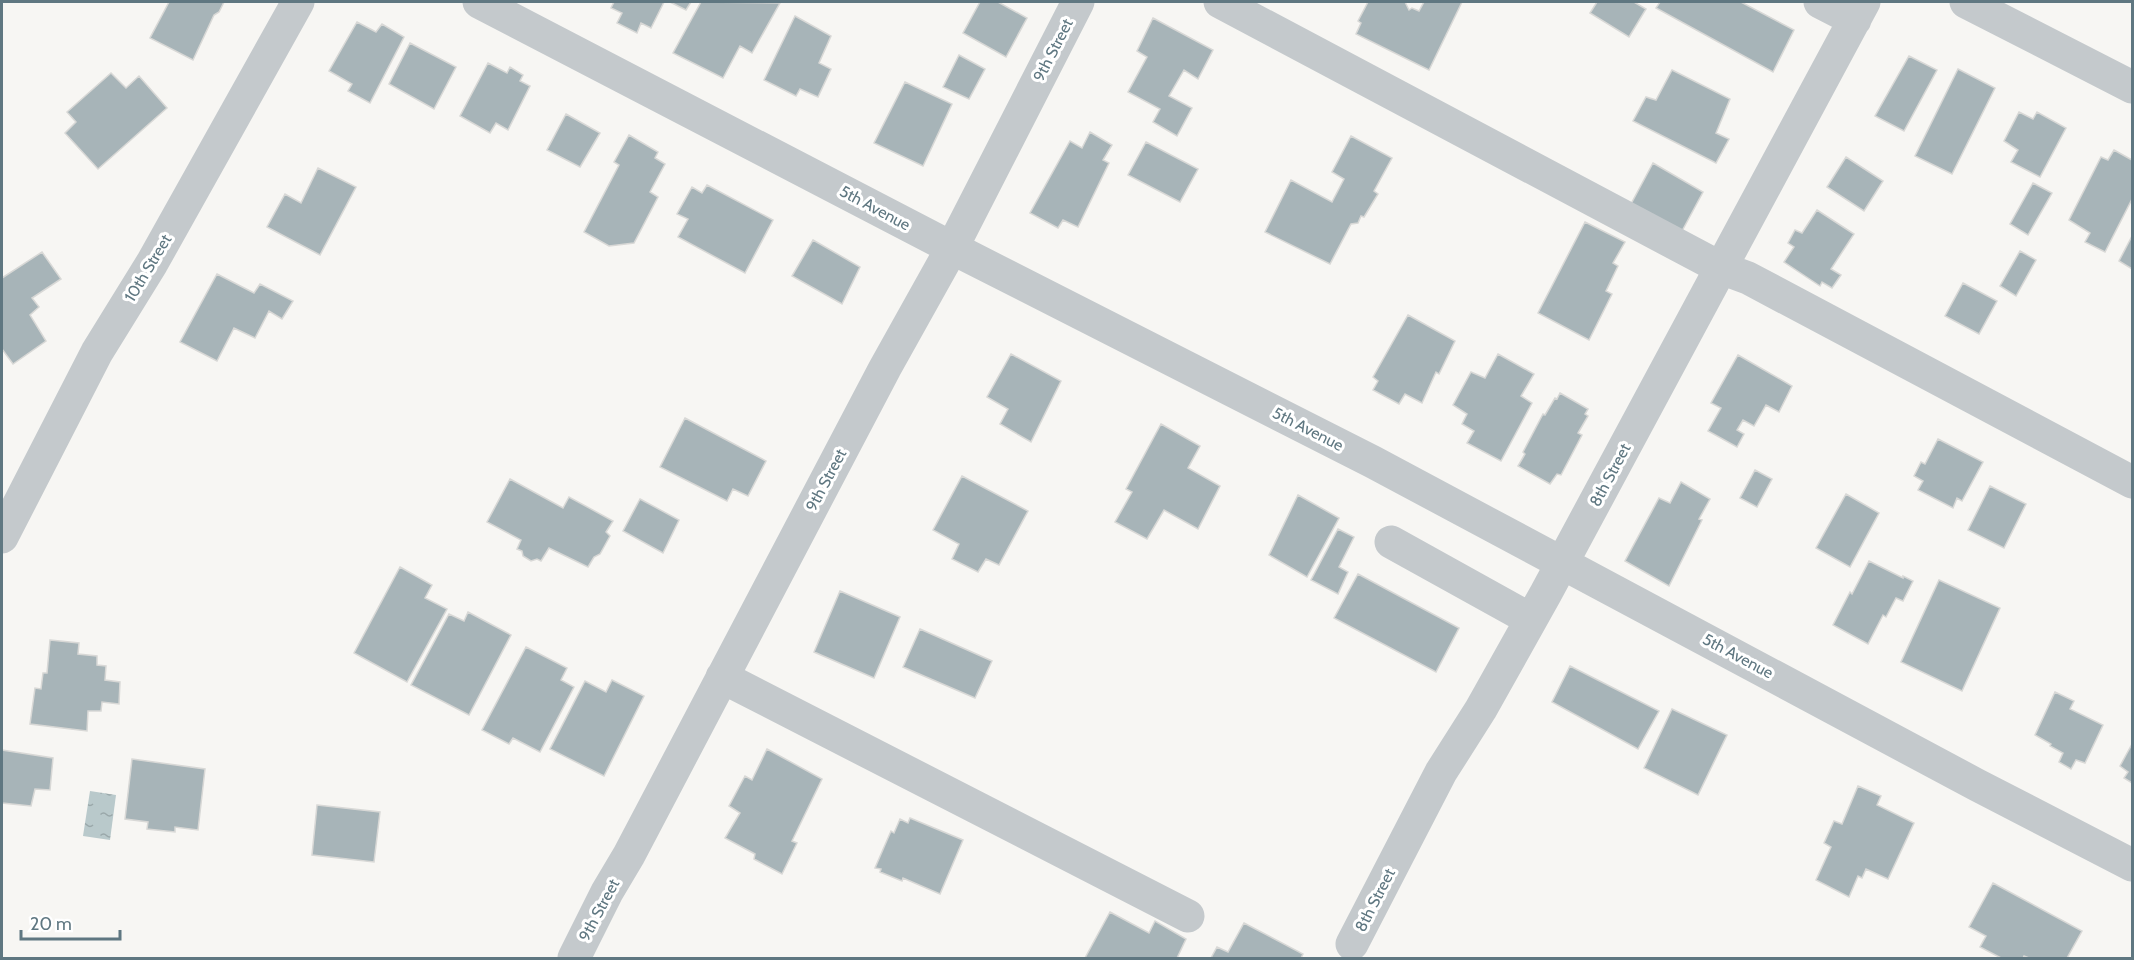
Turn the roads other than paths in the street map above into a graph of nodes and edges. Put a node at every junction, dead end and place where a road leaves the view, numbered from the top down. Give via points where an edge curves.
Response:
1 (298, 2) edge
2 (479, 2) edge
3 (1078, 2) edge
4 (1220, 2) edge
5 (1820, 2) edge
6 (1966, 2) edge
7 (1859, 10) edge
8 (2133, 87) edge
9 (952, 248) junction
10 (1721, 268) junction
11 (2133, 482) edge
12 (2, 537) edge
13 (1390, 542) dead end
14 (1563, 563) junction
15 (1530, 619) junction
16 (722, 676) junction
17 (2133, 866) edge
18 (1188, 916) dead end
19 (1352, 945) dead end
20 (574, 958) edge

1 - 12 street, 10th Street via 152,264 97,352
2 - 9 street, 5th Avenue
3 - 9 street, 9th Street
4 - 10 street
5 - 7 street
6 - 8 street
7 - 10 street, 8th Street
9 - 14 street, 5th Avenue
9 - 16 street, 9th Street
10 - 11 street via 1748,278
10 - 14 street, 8th Street
13 - 15 street
14 - 15 street, 8th Street
14 - 17 street, 5th Avenue
15 - 19 street, 8th Street via 1441,772
16 - 18 street
16 - 20 street, 9th Street

